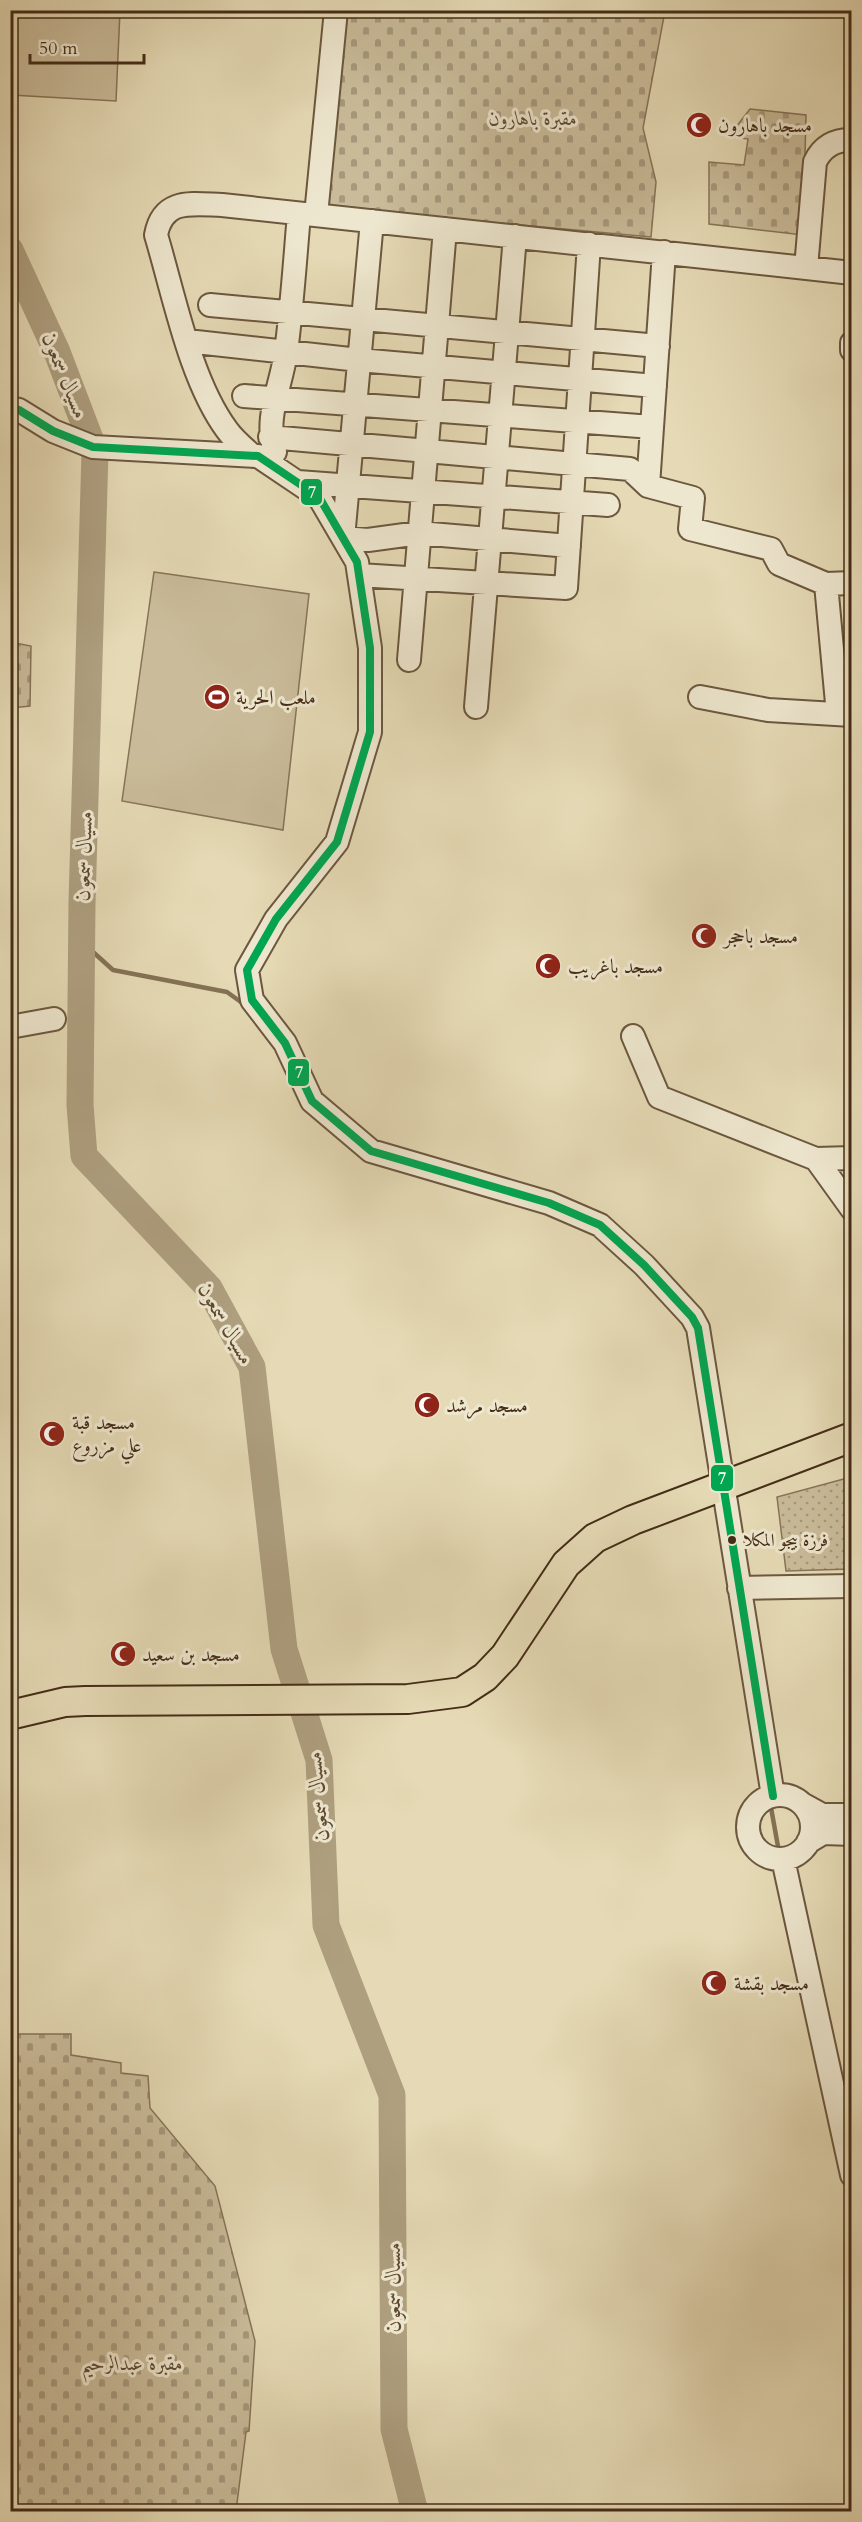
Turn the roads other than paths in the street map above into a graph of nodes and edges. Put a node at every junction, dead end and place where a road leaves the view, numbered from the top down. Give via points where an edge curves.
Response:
1 (336, 10) edge
2 (852, 140) edge
3 (308, 215) junction
4 (372, 221) junction
5 (445, 229) junction
6 (515, 236) junction
7 (589, 244) junction
8 (664, 252) junction
9 (806, 268) junction
10 (852, 273) edge
11 (210, 304) dead end
12 (290, 313) junction
13 (363, 319) junction
14 (437, 326) junction
15 (508, 332) junction
16 (583, 339) junction
17 (187, 341) junction
18 (852, 343) edge
19 (658, 346) junction
20 (852, 350) edge
21 (286, 353) junction
22 (359, 360) junction
23 (433, 368) junction
24 (504, 374) junction
25 (580, 380) junction
26 (655, 386) junction
27 (244, 396) dead end
28 (276, 399) junction
29 (355, 405) junction
30 (10, 408) edge
31 (430, 410) junction
32 (501, 416) junction
33 (577, 422) junction
34 (652, 427) junction
35 (270, 437) junction
36 (352, 446) junction
37 (426, 452) junction
38 (253, 456) junction
39 (497, 457) junction
40 (574, 463) junction
41 (289, 477) junction
42 (348, 486) junction
43 (648, 486) junction
44 (423, 492) junction
45 (494, 497) junction
46 (572, 502) junction
47 (608, 505) dead end
48 (419, 533) junction
49 (343, 538) junction
50 (490, 539) junction
51 (569, 546) junction
52 (359, 575) junction
53 (415, 578) junction
54 (487, 583) junction
55 (852, 583) edge
56 (826, 584) junction
57 (409, 660) dead end
58 (700, 697) dead end
59 (476, 707) dead end
60 (845, 715) edge
61 (54, 1019) dead end
62 (10, 1027) edge
63 (633, 1036) dead end
64 (852, 1158) edge
65 (816, 1159) junction
66 (852, 1209) edge
67 (851, 1441) edge
68 (724, 1487) junction
69 (852, 1586) edge
70 (740, 1588) junction
71 (10, 1715) edge
72 (773, 1796) junction
73 (802, 1804) junction
74 (852, 1815) edge
75 (852, 1834) edge
76 (808, 1842) junction
77 (783, 1859) junction
78 (852, 2175) edge

1 - 3 street
2 - 9 street via 829,145 819,152 815,162
3 - 4 street
3 - 12 street
3 - 17 street via 201,205 168,209 158,221 156,235
4 - 5 street
4 - 13 street
5 - 6 street
5 - 14 street
6 - 7 street
6 - 15 street
7 - 8 street
7 - 16 street
8 - 9 street
8 - 19 street
9 - 10 street
11 - 12 street
12 - 13 street
12 - 21 street
13 - 14 street
13 - 22 street
14 - 15 street
14 - 23 street
15 - 16 street
15 - 24 street
16 - 19 street
16 - 25 street
17 - 21 street
17 - 38 street via 209,402 228,432
18 - 20 street
19 - 26 street
21 - 22 street
21 - 28 street
22 - 23 street
22 - 29 street
23 - 24 street
23 - 31 street
24 - 25 street
24 - 32 street
25 - 26 street
25 - 33 street
26 - 34 street
27 - 28 street
28 - 29 street
28 - 35 street
29 - 31 street
29 - 36 street
30 - 38 street via 93,447
31 - 32 street
31 - 37 street
32 - 33 street
32 - 39 street
33 - 34 street
33 - 40 street
34 - 43 street
35 - 36 street
35 - 41 street
36 - 37 street
36 - 42 street
37 - 39 street
37 - 44 street
38 - 41 street
39 - 40 street
39 - 45 street
40 - 43 street via 630,469
40 - 46 street
41 - 42 street
41 - 49 street via 319,497
42 - 44 street
42 - 49 street
43 - 56 street via 693,498 690,529 771,549 779,564
44 - 45 street
44 - 48 street
45 - 46 street
45 - 50 street
46 - 47 street
46 - 51 street
48 - 49 street via 368,540
48 - 50 street
48 - 53 street
49 - 52 street via 357,562
50 - 51 street
50 - 54 street
51 - 54 street via 566,588
52 - 53 street
52 - 68 street via 370,648 370,732 337,842 276,919 247,970 252,1000 285,1042 312,1101 371,1151 549,1203 600,1225 644,1265 698,1328
53 - 54 street
53 - 57 street
54 - 59 street
55 - 56 street
56 - 60 street
58 - 60 street via 768,710
61 - 62 street
63 - 65 street via 659,1097
64 - 65 street
65 - 66 street
67 - 68 main road
68 - 70 street
68 - 71 main road via 633,1520 596,1538 566,1564 505,1656 485,1677 462,1692 408,1699 65,1702
69 - 70 street
70 - 72 street
72 - 73 street
72 - 77 street via 755,1807 749,1816 749,1838 762,1854
73 - 74 street via 822,1815
73 - 76 street via 812,1822
75 - 76 street via 823,1833
76 - 77 street via 802,1851
77 - 78 street

